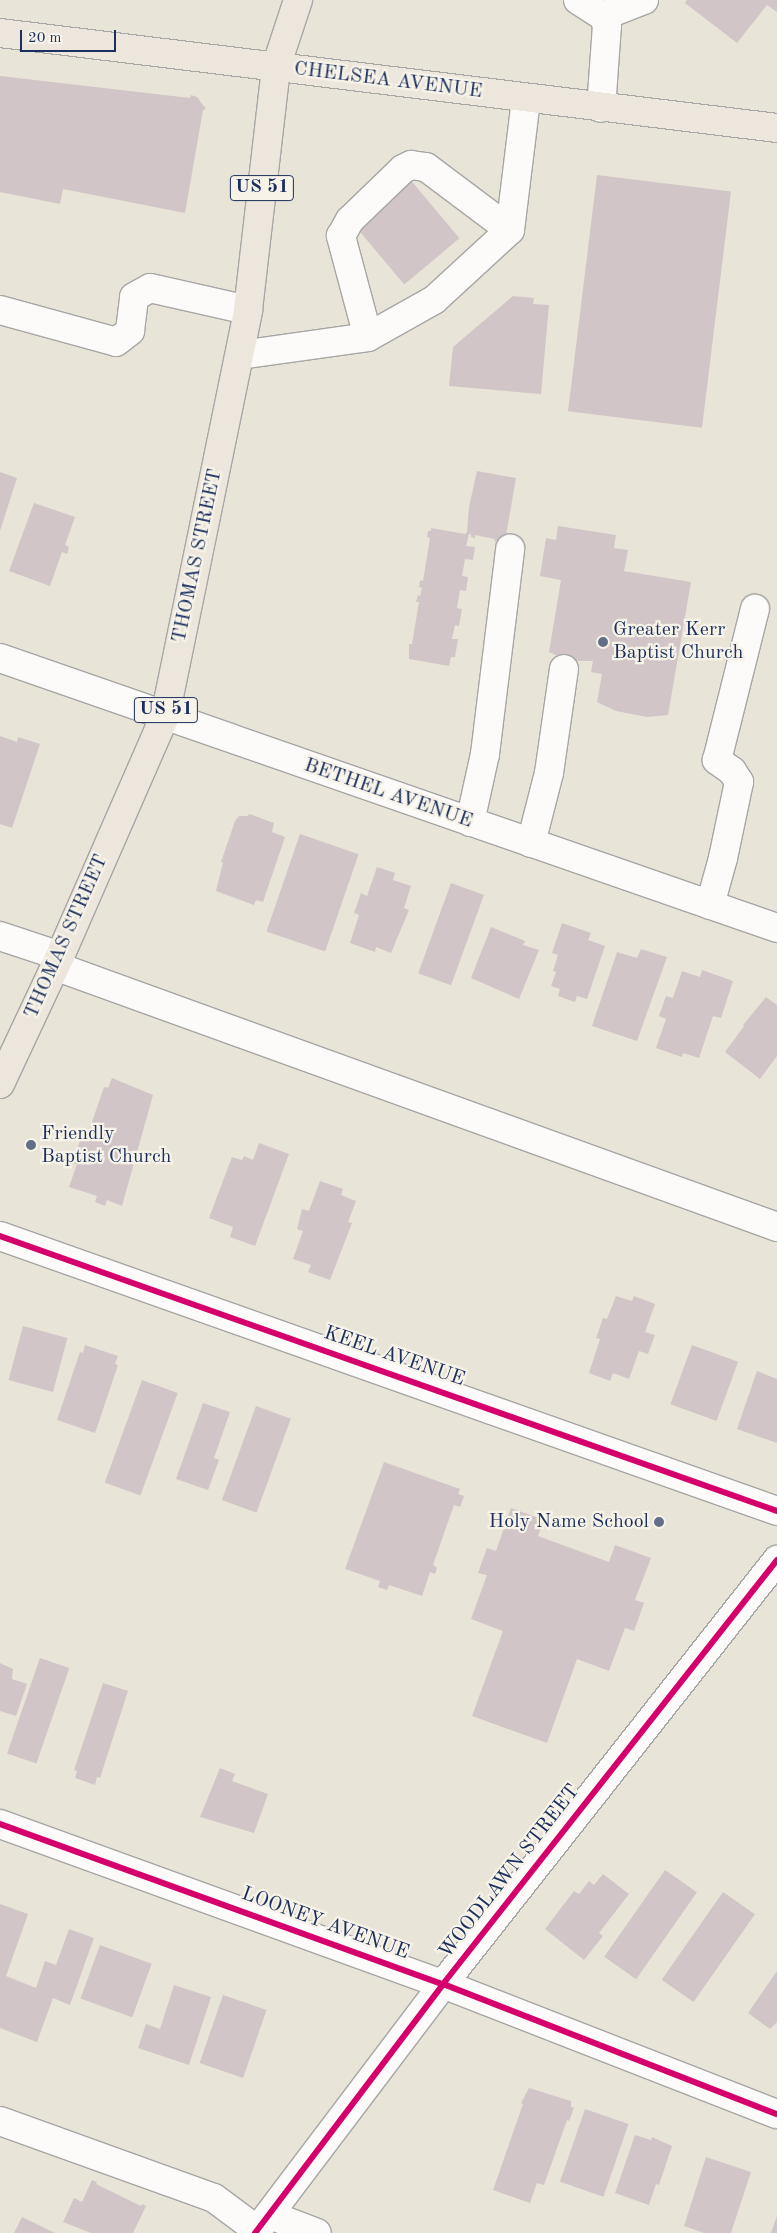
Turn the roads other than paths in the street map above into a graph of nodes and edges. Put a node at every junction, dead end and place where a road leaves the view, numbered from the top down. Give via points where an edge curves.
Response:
1 (298, 0) edge
2 (578, 0) edge
3 (644, 0) edge
4 (603, 16) junction
5 (0, 33) edge
6 (276, 67) junction
7 (526, 99) junction
8 (601, 108) junction
9 (777, 128) edge
10 (510, 230) junction
11 (0, 310) edge
12 (248, 310) junction
13 (368, 337) junction
14 (240, 355) junction
15 (510, 549) dead end
16 (755, 609) dead end
17 (0, 658) edge
18 (564, 669) dead end
19 (165, 716) junction
20 (470, 822) junction
21 (531, 843) junction
22 (710, 905) junction
23 (777, 928) edge
24 (0, 936) edge
25 (58, 961) junction
26 (0, 1084) edge
27 (777, 1227) edge
28 (0, 1236) edge
29 (777, 1511) edge
30 (777, 1560) edge
31 (0, 1824) edge
32 (443, 1984) junction
33 (773, 2106) edge
34 (0, 2121) edge
35 (261, 2226) edge
36 (316, 2233) edge

1 - 6 main road, THOMAS STREET / US 51
2 - 4 street
3 - 4 street
4 - 8 street via 608,36
5 - 6 main road, CHELSEA AVENUE
6 - 7 main road, CHELSEA AVENUE
6 - 12 main road, THOMAS STREET / US 51
7 - 8 main road, CHELSEA AVENUE
7 - 10 street
8 - 9 main road, CHELSEA AVENUE
10 - 13 street via 434,300
10 - 13 street via 426,167 411,165 403,169 350,220 341,236
11 - 12 street via 116,342 130,331 134,297 150,288
12 - 14 main road, THOMAS STREET / US 51
13 - 14 street
14 - 19 main road, THOMAS STREET / US 51
15 - 20 street via 485,754
16 - 22 street via 717,760 732,771 739,782
17 - 19 street, BETHEL AVENUE
18 - 21 street via 548,773
19 - 20 street, BETHEL AVENUE
19 - 25 main road, THOMAS STREET / US 51
20 - 21 street, BETHEL AVENUE
21 - 22 street, BETHEL AVENUE
22 - 23 street, BETHEL AVENUE
24 - 25 street
25 - 26 main road, THOMAS STREET / US 51
25 - 27 street
28 - 29 street, KEEL AVENUE
30 - 32 street, WOODLAWN STREET
31 - 32 street, LOONEY AVENUE
32 - 33 street, LOONEY AVENUE
32 - 35 street, WOODLAWN STREET
34 - 35 street via 214,2198
35 - 36 street

